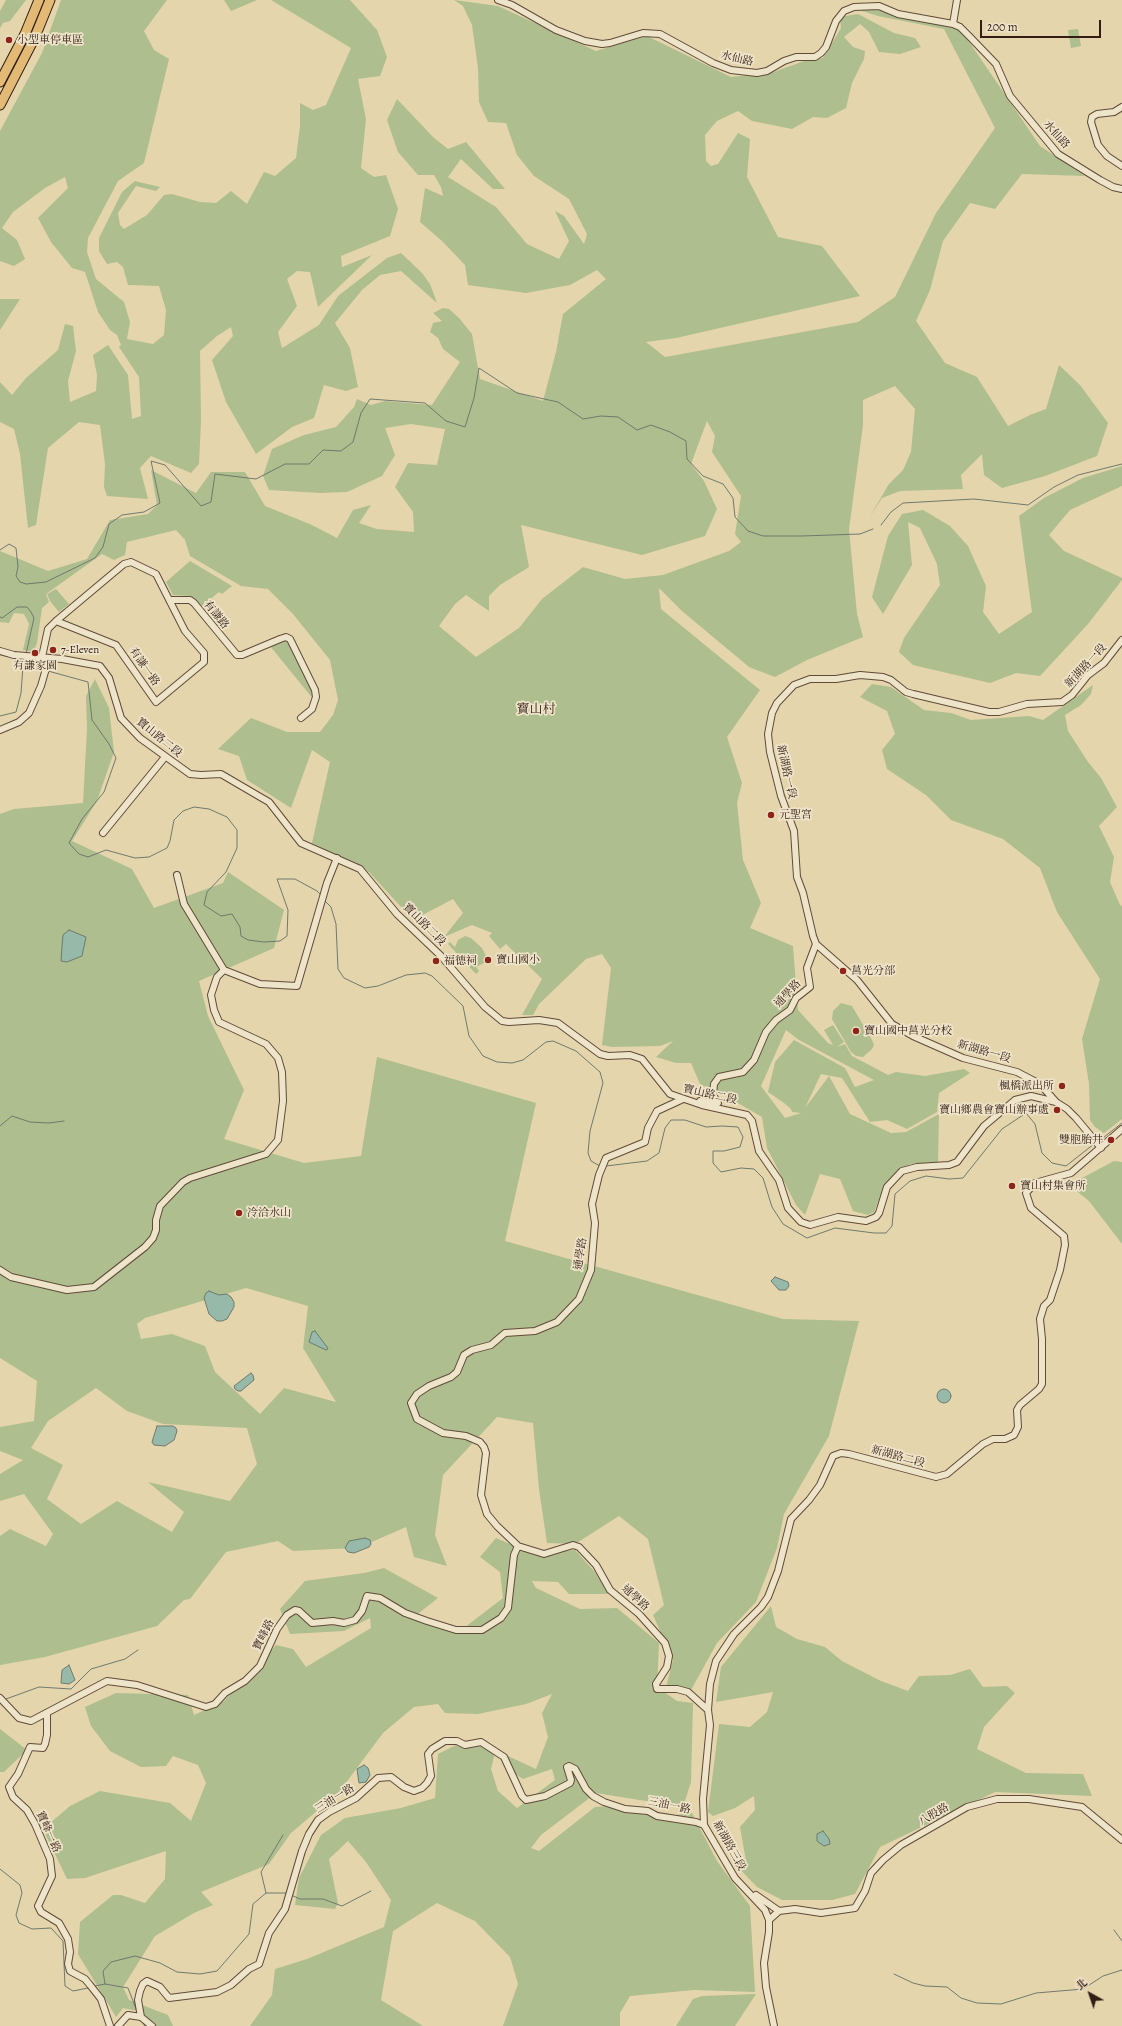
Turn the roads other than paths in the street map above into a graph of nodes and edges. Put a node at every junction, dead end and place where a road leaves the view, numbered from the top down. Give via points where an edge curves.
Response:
1 (39, 0) edge
2 (50, 0) edge
3 (498, 0) edge
4 (957, 0) edge
5 (953, 24) junction
6 (0, 82) edge
7 (0, 105) edge
8 (1122, 107) edge
9 (1122, 166) edge
10 (1122, 189) edge
11 (170, 600) junction
12 (56, 621) junction
13 (1122, 640) edge
14 (0, 651) edge
15 (42, 657) junction
16 (49, 658) junction
17 (301, 718) dead end
18 (0, 730) edge
19 (165, 757) junction
20 (103, 833) dead end
21 (337, 858) junction
22 (177, 875) dead end
23 (816, 944) junction
24 (224, 970) junction
25 (681, 1099) junction
26 (1056, 1102) junction
27 (1122, 1129) edge
28 (1101, 1148) junction
29 (0, 1270) edge
30 (518, 1546) junction
31 (0, 1698) edge
32 (708, 1710) junction
33 (47, 1713) junction
34 (704, 1825) junction
35 (1122, 1840) edge
36 (742, 1884) junction
37 (779, 1911) junction
38 (769, 1920) junction
39 (141, 2017) junction
40 (110, 2026) edge
41 (118, 2026) edge
42 (152, 2026) edge
43 (774, 2026) edge

1 - 6 highway
2 - 7 highway via 35,37
3 - 5 street, 水仙路 via 556,30 586,41 610,43 643,33 660,34 713,63 731,70 756,74 790,59 815,57 821,53 836,21 844,11 854,6 879,6 898,14
4 - 5 street
5 - 10 street, 水仙路 via 960,27 996,64 1010,96 1058,154 1100,180
8 - 9 street via 1114,112 1097,114 1091,122 1098,145 1107,156
11 - 12 street via 156,574 131,562 124,564
11 - 12 street, 有謙一路 via 185,631 204,653 205,658 204,662 156,702 116,645
11 - 17 street, 有謙路 via 190,600 194,603 237,655 286,637 290,639 316,697 312,709
12 - 15 street via 46,633
13 - 23 street, 新湖路一段 via 1104,663 1094,669 1067,699 1028,704 999,712 985,712 906,692 892,680 868,674 836,679 810,679 800,682 787,692 778,703 769,722 770,752 781,796 794,831 797,877
14 - 15 street, 寶山路二段
15 - 16 street, 寶山路二段
16 - 18 street via 29,713 19,722
16 - 19 street, 寶山路二段 via 95,664 102,668 109,678 118,713 123,721
19 - 20 street
19 - 21 street, 寶山路二段 via 190,774 223,775 269,802 294,836 304,845
21 - 24 street via 327,883 297,986 260,984
21 - 25 street, 寶山路二段 via 360,869 398,914 441,956 494,1016 509,1022 539,1020 558,1023 600,1054 637,1056 670,1094
22 - 24 street via 184,904
23 - 25 street, 通學路 via 807,968 810,987 796,998 790,1010 776,1020 766,1032 754,1060 743,1072 719,1077 714,1084 713,1095 718,1103
23 - 26 street, 新湖路一段 via 857,980 892,1024 963,1058 1017,1072 1030,1078 1040,1084
24 - 29 street via 217,977 211,995 220,1022 266,1044 278,1058 282,1072 283,1101 278,1140 266,1154 183,1182 160,1206 153,1238 94,1287 67,1290 11,1277
25 - 26 street, 寶山路二段 via 749,1116 759,1150 779,1180 788,1208 794,1217 810,1225 838,1218 866,1221 876,1217 887,1187 902,1171 957,1162 984,1126 1015,1100 1031,1096
25 - 30 street, 通學路 via 657,1110 648,1128 645,1142 606,1158 592,1204 595,1223 591,1270 579,1299 557,1322 535,1330 505,1333 490,1345 472,1350 464,1355 452,1377 429,1386 411,1403 417,1419 443,1433 466,1436 480,1442 484,1447 486,1453 481,1494 487,1514
26 - 28 street, 新湖路一段 via 1071,1113
27 - 28 street
28 - 32 street, 新湖路二段 via 1071,1173 1035,1183 1026,1192 1031,1208 1064,1236 1065,1245 1050,1300 1044,1306 1040,1319 1042,1384 1017,1410 1018,1426 1014,1435 1005,1439 993,1439 983,1444 947,1474 936,1477 849,1454 840,1453 834,1456 820,1485 791,1519 778,1571 768,1597 734,1634 716,1661 710,1684
30 - 32 street, 通學路 via 544,1554 573,1545 579,1547 596,1565 610,1590 639,1614 665,1643 669,1656 668,1667 656,1684 657,1689 688,1692
30 - 33 street, 寶峰路 via 514,1555 508,1608 501,1618 482,1630 456,1630 405,1613 380,1598 367,1596 362,1611 355,1620 344,1623 312,1623 299,1611 294,1610 277,1629 260,1666 215,1704 206,1707 137,1685 107,1681
31 - 33 street, 寶峰路 via 24,1721 31,1721
32 - 34 street, 新湖路三段 via 710,1730 703,1792
33 - 40 street, 寶峰一路 via 46,1744 43,1748 30,1747 9,1787 13,1797 27,1810 35,1824 50,1859 52,1876 38,1906 40,1912 59,1923 68,1939 70,1971 85,1979 101,1999
34 - 36 street, 新湖路三段 via 735,1878
34 - 39 street, 三油一路 via 657,1816 648,1811 625,1809 604,1802 586,1788 575,1770 569,1766 567,1767 570,1783 545,1796 526,1800 504,1757 481,1742 465,1745 457,1741 445,1741 428,1754 431,1776 422,1788 414,1791 391,1777 378,1778 356,1798 318,1820 309,1834 285,1909 269,1933 259,1964 221,1991 184,1997 169,1998 160,1987 147,1981 143,1984 138,2000
35 - 37 street, 八股路 via 1082,1807 1029,1800 997,1799 967,1807 901,1845 871,1873 865,1891 855,1908 821,1913 795,1909
36 - 37 street
36 - 38 street, 新湖路三段 via 762,1906
37 - 38 street
38 - 43 street via 765,1971
39 - 41 street via 128,2015
39 - 42 street

